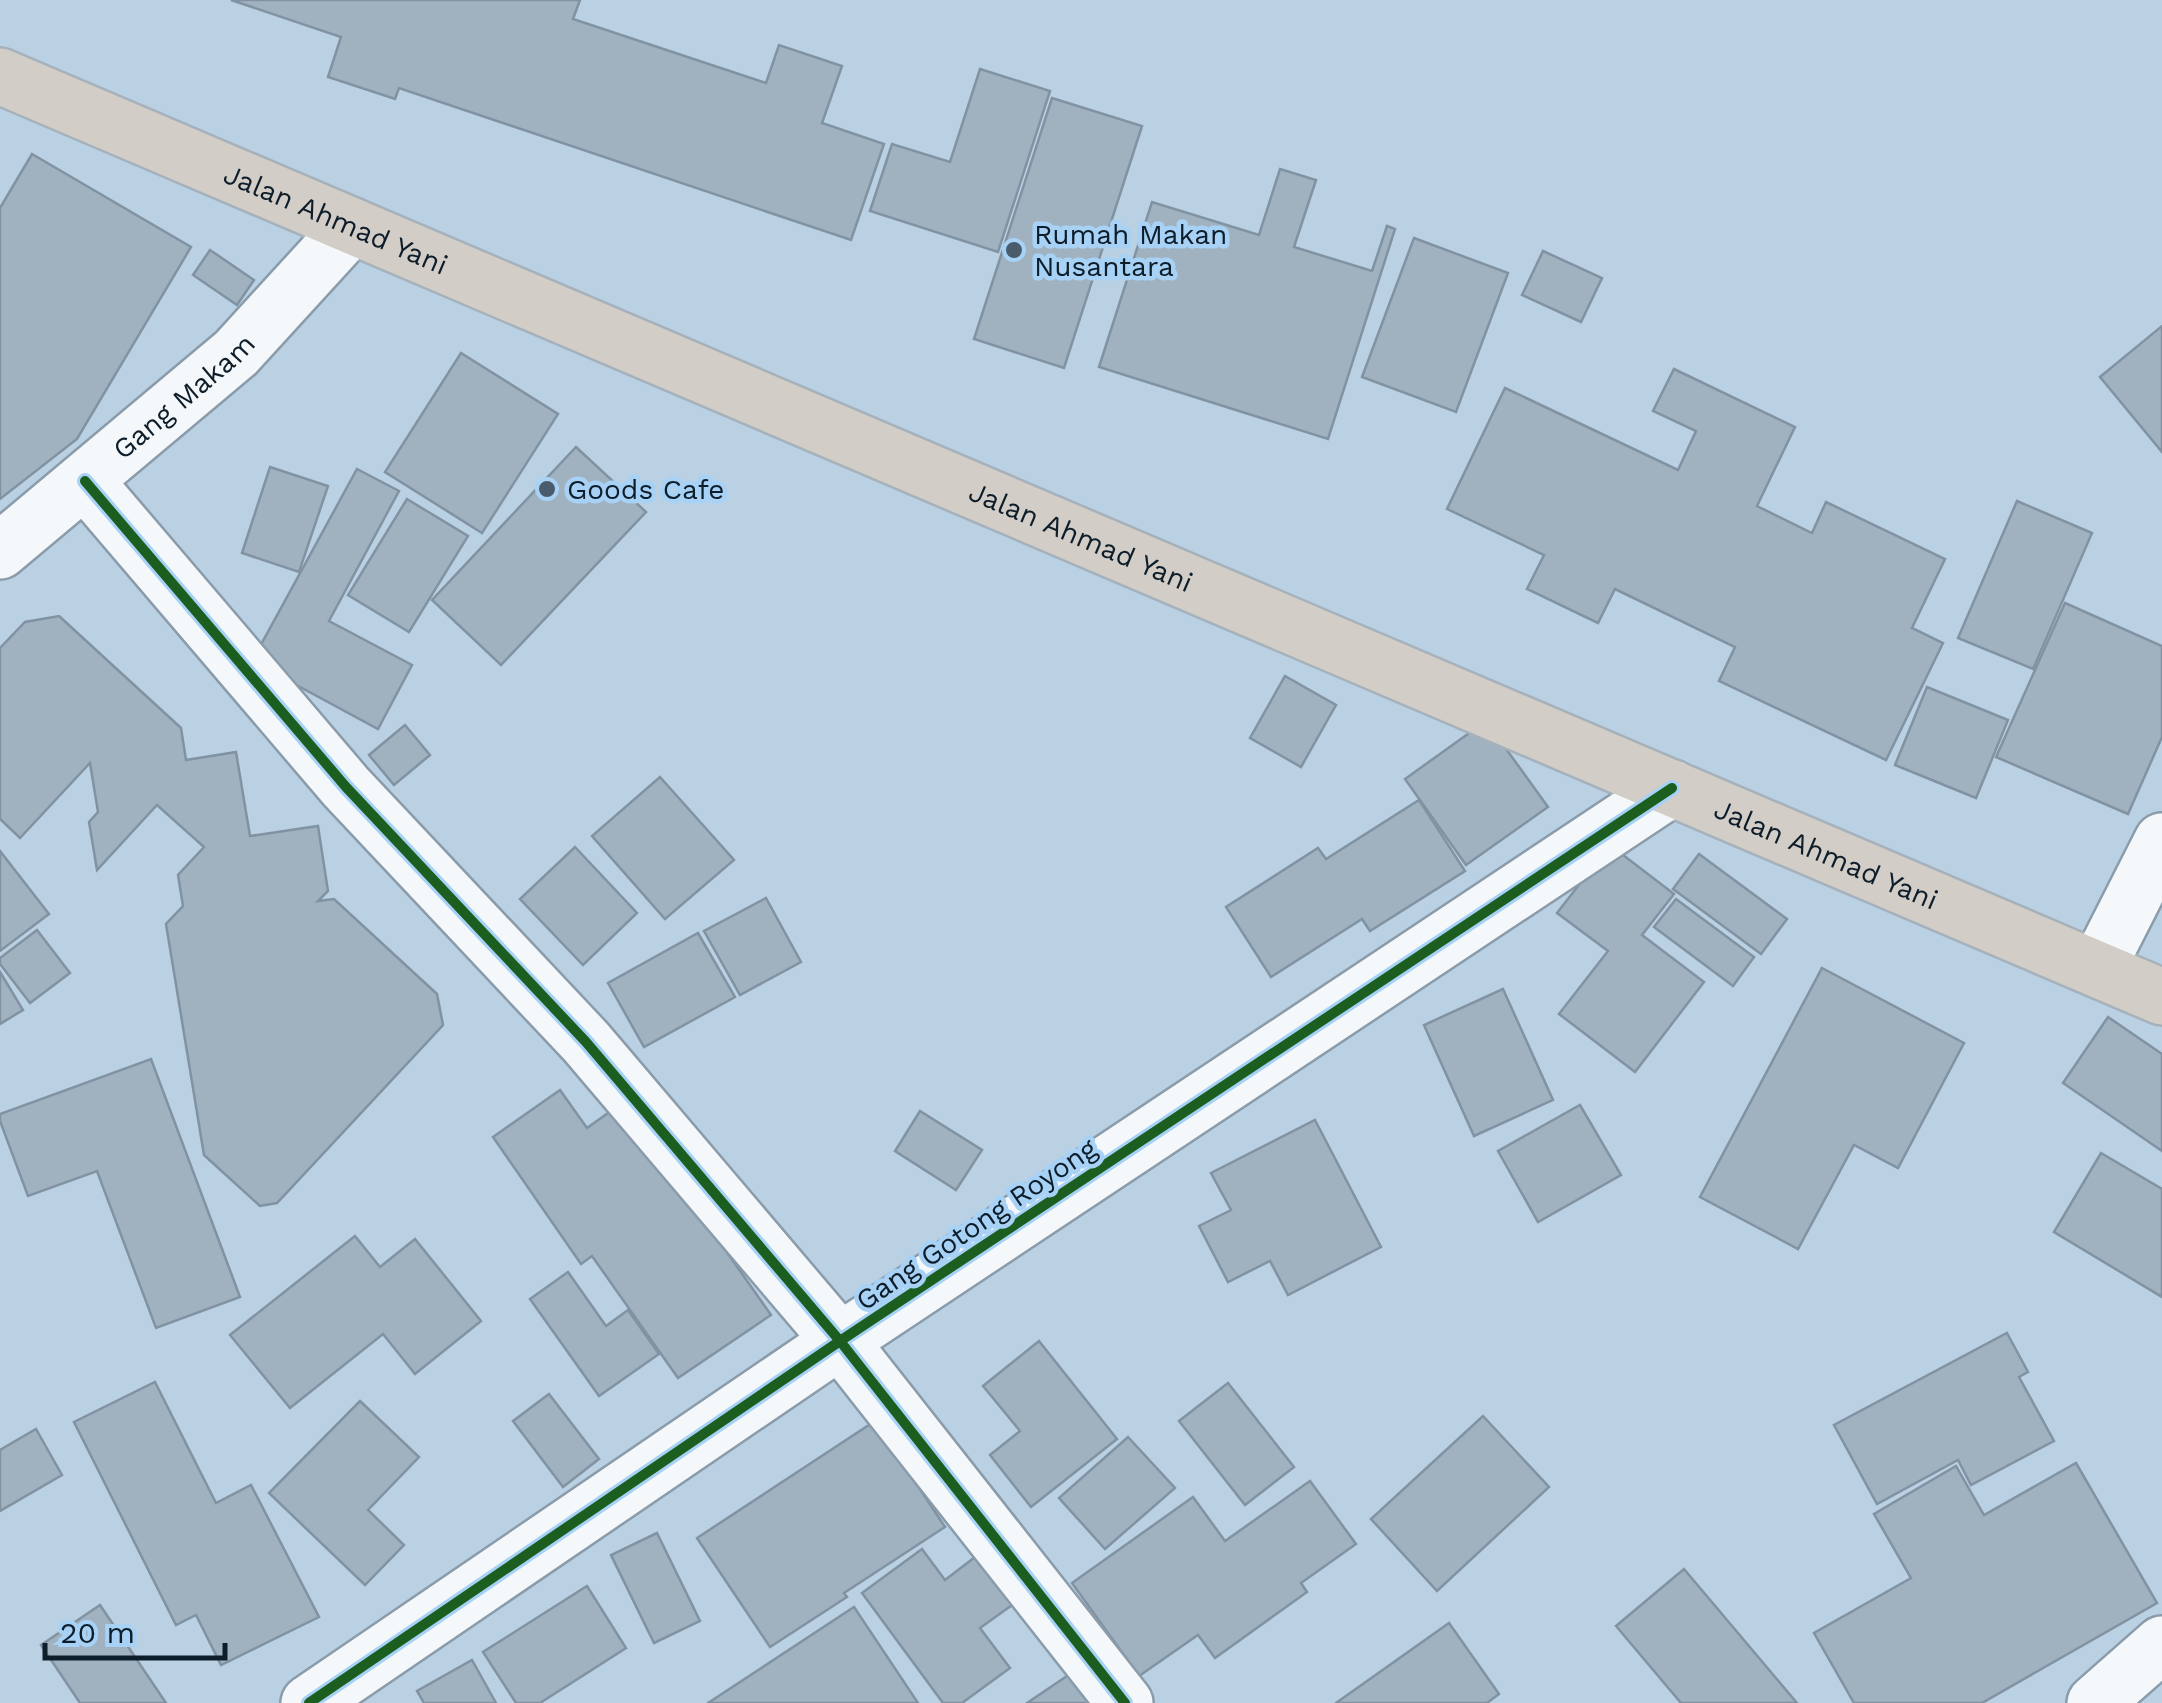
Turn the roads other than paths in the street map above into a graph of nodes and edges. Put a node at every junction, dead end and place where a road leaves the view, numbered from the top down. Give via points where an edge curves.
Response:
1 (0, 76) edge
2 (352, 226) junction
3 (85, 481) junction
4 (0, 552) edge
5 (1672, 788) junction
6 (2162, 841) edge
7 (2097, 969) junction
8 (2162, 997) edge
9 (840, 1341) junction
10 (2162, 1644) edge
11 (309, 1703) edge
12 (1125, 1703) edge
13 (2095, 1703) edge

1 - 2 highway, Jalan Ahmad Yani
2 - 3 street, Gang Makam via 236,353
2 - 5 highway, Jalan Ahmad Yani
3 - 4 street, Gang Makam
3 - 9 street via 346,787 586,1042
5 - 7 highway, Jalan Ahmad Yani
5 - 9 street, Gang Gotong Royong
6 - 7 street
7 - 8 highway, Jalan Ahmad Yani
9 - 11 street, Gang Gotong Royong
9 - 12 street
10 - 13 street

